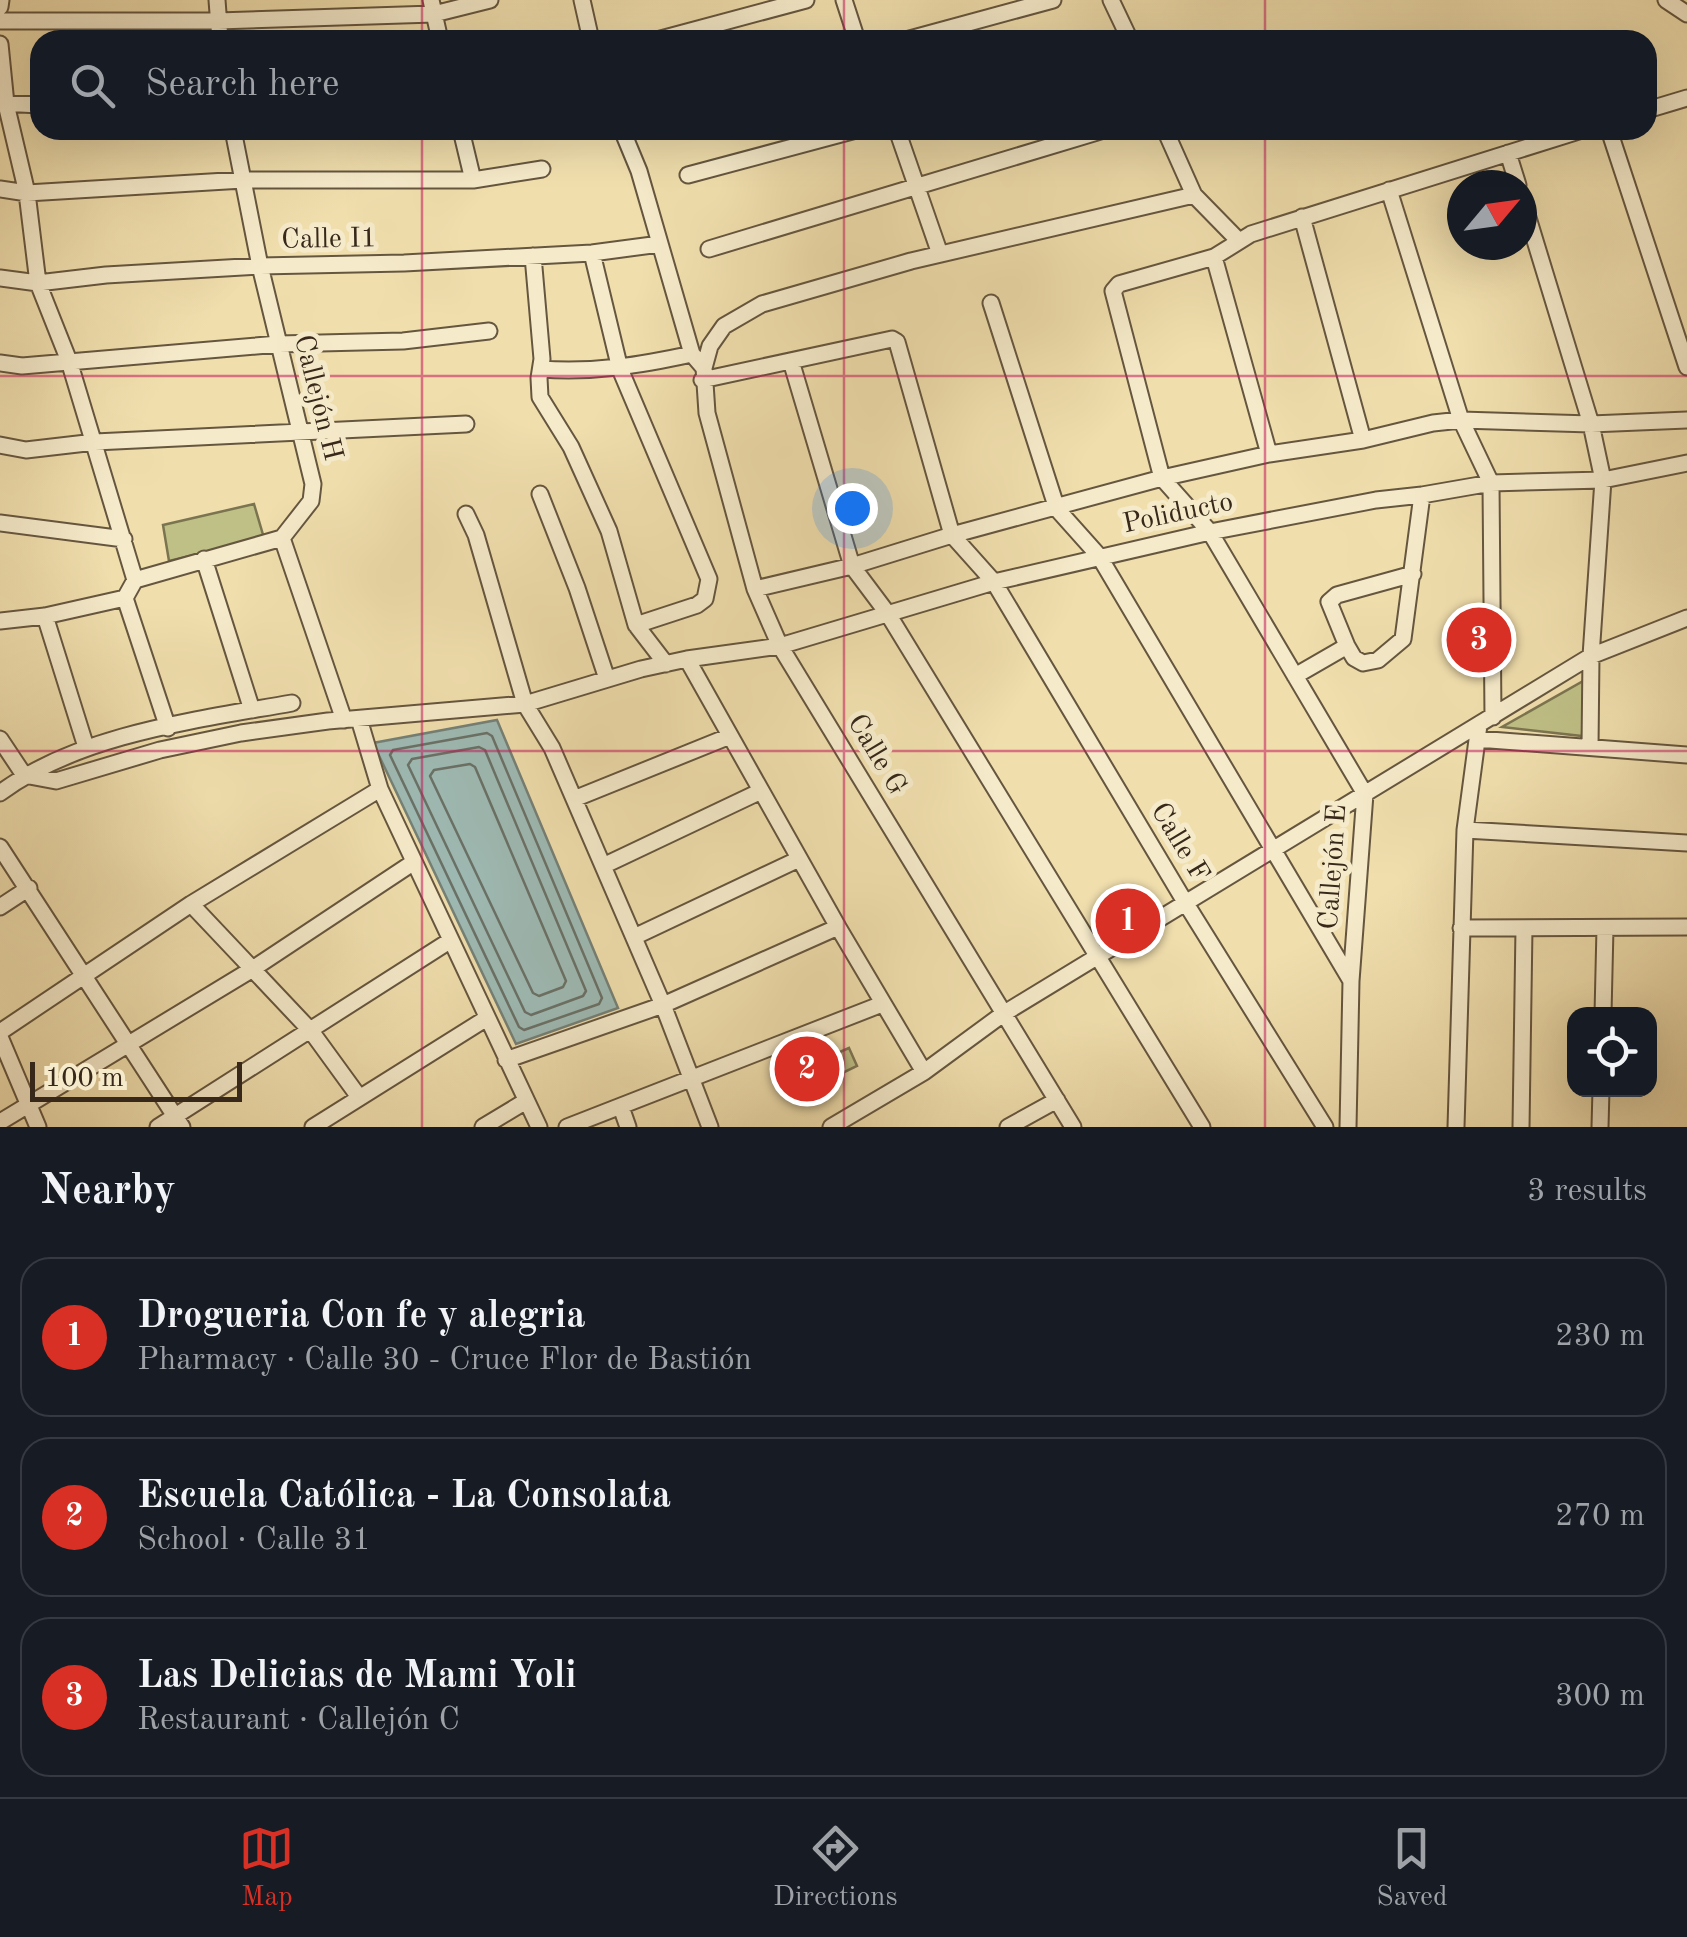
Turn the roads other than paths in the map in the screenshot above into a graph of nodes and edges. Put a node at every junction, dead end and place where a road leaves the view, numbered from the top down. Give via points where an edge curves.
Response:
1 (217, 0) edge
2 (490, 0) edge
3 (582, 0) edge
4 (806, 0) edge
5 (844, 0) edge
6 (1053, 0) edge
7 (1111, 0) edge
8 (1666, 0) edge
9 (433, 7) edge
10 (1687, 14) edge
11 (218, 20) junction
12 (0, 21) edge
13 (219, 30) edge
14 (589, 30) edge
15 (695, 30) edge
16 (854, 30) edge
17 (943, 30) edge
18 (1125, 30) edge
19 (0, 44) edge
20 (1687, 98) edge
21 (3, 104) edge
22 (30, 105) edge
23 (1657, 107) edge
24 (234, 140) edge
25 (463, 140) edge
26 (627, 140) edge
27 (819, 140) edge
28 (901, 140) edge
29 (1071, 140) edge
30 (1169, 140) edge
31 (1550, 140) edge
32 (1612, 140) edge
33 (1508, 153) junction
34 (542, 169) dead end
35 (1513, 170) edge
36 (688, 176) dead end
37 (244, 180) junction
38 (473, 180) junction
39 (917, 186) junction
40 (0, 189) edge
41 (1389, 190) junction
42 (28, 193) junction
43 (1194, 195) junction
44 (1302, 218) junction
45 (1239, 241) junction
46 (660, 244) junction
47 (709, 248) dead end
48 (1537, 248) edge
49 (592, 252) junction
50 (940, 254) junction
51 (533, 256) junction
52 (1214, 257) junction
53 (260, 266) junction
54 (0, 278) edge
55 (38, 283) junction
56 (991, 304) dead end
57 (488, 331) dead end
58 (278, 344) junction
59 (692, 354) junction
60 (69, 361) junction
61 (790, 361) junction
62 (0, 363) edge
63 (1687, 367) edge
64 (542, 368) junction
65 (620, 369) junction
66 (703, 374) junction
67 (1461, 420) junction
68 (1687, 420) edge
69 (466, 424) dead end
70 (1590, 424) junction
71 (300, 432) junction
72 (1363, 440) junction
73 (95, 442) junction
74 (0, 445) edge
75 (1269, 454) junction
76 (1687, 463) edge
77 (1162, 478) junction
78 (1603, 480) junction
79 (1491, 482) junction
80 (540, 494) dead end
81 (1422, 496) junction
82 (1057, 509) junction
83 (466, 514) dead end
84 (0, 523) edge
85 (1210, 532) junction
86 (952, 535) junction
87 (282, 538) junction
88 (124, 539) junction
89 (1099, 556) junction
90 (204, 559) junction
91 (852, 566) junction
92 (1413, 574) junction
93 (135, 580) junction
94 (994, 582) junction
95 (755, 588) junction
96 (125, 598) junction
97 (888, 614) junction
98 (45, 616) junction
99 (1687, 618) edge
100 (0, 621) edge
101 (636, 625) junction
102 (780, 646) junction
103 (1347, 646) junction
104 (1592, 656) junction
105 (687, 658) junction
106 (666, 664) junction
107 (1295, 676) junction
108 (607, 680) junction
109 (292, 702) dead end
110 (525, 704) junction
111 (252, 710) junction
112 (352, 720) junction
113 (1483, 727) junction
114 (168, 728) junction
115 (730, 736) junction
116 (0, 739) edge
117 (86, 747) junction
118 (1590, 748) junction
119 (1687, 755) edge
120 (24, 775) junction
121 (380, 788) junction
122 (762, 791) junction
123 (0, 792) edge
124 (1365, 794) junction
125 (574, 799) junction
126 (1465, 830) junction
127 (1687, 843) edge
128 (0, 847) edge
129 (1273, 848) junction
130 (800, 859) junction
131 (414, 862) junction
132 (603, 866) junction
133 (28, 888) junction
134 (1185, 902) junction
135 (191, 904) junction
136 (0, 907) edge
137 (838, 927) junction
138 (1687, 927) edge
139 (1461, 928) junction
140 (1524, 928) junction
141 (1605, 928) junction
142 (634, 937) junction
143 (451, 940) junction
144 (1096, 957) junction
145 (251, 970) junction
146 (84, 974) junction
147 (1350, 982) junction
148 (882, 1004) junction
149 (663, 1005) junction
150 (1603, 1007) edge
151 (1002, 1014) junction
152 (488, 1018) junction
153 (310, 1031) junction
154 (0, 1034) edge
155 (128, 1044) junction
156 (506, 1060) junction
157 (924, 1072) junction
158 (691, 1078) junction
159 (359, 1097) junction
160 (1601, 1097) edge
161 (1056, 1100) junction
162 (526, 1101) junction
163 (28, 1104) junction
164 (621, 1107) junction
165 (0, 1122) edge
166 (179, 1122) edge
167 (38, 1127) edge
168 (158, 1127) edge
169 (314, 1127) edge
170 (483, 1127) edge
171 (539, 1127) edge
172 (567, 1127) edge
173 (628, 1127) edge
174 (710, 1127) edge
175 (831, 1127) edge
176 (1008, 1127) edge
177 (1073, 1127) edge
178 (1202, 1127) edge
179 (1325, 1127) edge
180 (1348, 1127) edge
181 (1456, 1127) edge
182 (1521, 1127) edge
183 (1600, 1127) edge

1 - 11 street
2 - 9 street
3 - 14 street
4 - 15 street
5 - 16 street
6 - 17 street
7 - 18 street
8 - 10 street
9 - 11 street
11 - 12 street
11 - 13 street
19 - 21 street
20 - 23 street
21 - 22 street
21 - 42 street
24 - 37 street, Callejón H
25 - 38 street
26 - 46 street, Calle G
27 - 36 street
28 - 39 street
29 - 39 street
30 - 43 street
31 - 33 street
32 - 63 street
33 - 35 street
33 - 41 street
34 - 38 street
37 - 38 street
37 - 42 street
37 - 53 street, Callejón H
39 - 47 street
39 - 50 street
40 - 42 street
41 - 44 street
41 - 67 street
42 - 55 street
43 - 45 street
43 - 50 street
44 - 45 street
44 - 72 street
45 - 52 street
46 - 49 street, Calle I1
46 - 59 street, Calle G
48 - 70 street
49 - 51 street, Calle I1
49 - 65 street
50 - 66 street via 762,304 724,326
51 - 53 street, Calle I1
51 - 64 street
52 - 75 street
52 - 77 street via 1116,288 1113,296
53 - 55 street, Calle I1
53 - 58 street, Callejón H
54 - 55 street, Calle I1
55 - 60 street
56 - 82 street
57 - 58 street
58 - 60 street
58 - 71 street, Callejón H
59 - 65 street
59 - 66 street, Calle G
60 - 62 street
60 - 73 street
61 - 66 street
61 - 86 street via 897,342
61 - 91 street
64 - 65 street
64 - 101 street via 543,404 571,447 609,531
65 - 101 street via 709,579 705,599
66 - 95 street, Calle G via 707,413
67 - 70 street, Poliducto
67 - 72 street, Poliducto
67 - 79 street
68 - 70 street, Poliducto
69 - 71 street
70 - 78 street
71 - 73 street
71 - 87 street, Callejón H via 312,502
72 - 75 street, Poliducto
73 - 74 street via 26,450
73 - 88 street
75 - 77 street, Poliducto
76 - 78 street, Poliducto
77 - 82 street, Poliducto
77 - 85 street, Callejón E
78 - 79 street, Poliducto
78 - 104 street
79 - 81 street, Poliducto
79 - 113 street
80 - 108 street
81 - 85 street, Poliducto
81 - 92 street
82 - 86 street, Poliducto
82 - 89 street
83 - 110 street
84 - 88 street
85 - 89 street, Poliducto
85 - 107 street, Callejón E
86 - 91 street, Poliducto
86 - 94 street, Calle F
87 - 90 street
87 - 112 street
88 - 93 street
89 - 94 street, Poliducto
89 - 129 street
90 - 93 street
90 - 111 street
91 - 95 street, Poliducto
91 - 97 street
92 - 103 street via 1332,597 1329,608
92 - 103 street via 1404,639 1364,663
93 - 96 street
94 - 97 street, Poliducto
94 - 134 street, Calle F
95 - 102 street, Calle G
96 - 98 street
96 - 114 street
97 - 102 street, Poliducto
97 - 144 street
98 - 100 street
98 - 117 street
99 - 104 street
101 - 106 street
102 - 105 street, Poliducto
102 - 151 street, Calle G
103 - 107 street
104 - 113 street
104 - 118 street
105 - 106 street, Poliducto
105 - 115 street
106 - 108 street, Poliducto
107 - 124 street, Callejón E
108 - 110 street, Poliducto
109 - 111 street
110 - 112 street, Poliducto
110 - 125 street
111 - 114 street
112 - 120 street, Poliducto via 241,732 56,781
112 - 121 street
113 - 118 street
113 - 124 street
113 - 126 street
114 - 117 street
115 - 122 street
115 - 125 street
116 - 120 street
117 - 120 street
118 - 119 street
120 - 123 street
121 - 131 street
121 - 135 street
122 - 130 street
122 - 132 street
124 - 129 street
124 - 147 street, Callejón E
125 - 132 street
126 - 127 street
126 - 139 street
128 - 133 street
129 - 134 street
129 - 147 street
130 - 137 street
130 - 142 street
131 - 143 street
131 - 145 street
132 - 142 street
133 - 136 street
133 - 146 street
134 - 144 street
134 - 179 street, Calle F
135 - 145 street
135 - 146 street
137 - 148 street
137 - 149 street
138 - 141 street
139 - 140 street
139 - 181 street
140 - 141 street
140 - 182 street
141 - 150 street
142 - 149 street
143 - 152 street
143 - 153 street
144 - 151 street
144 - 178 street
145 - 153 street
145 - 155 street
146 - 154 street
146 - 155 street
147 - 180 street, Callejón E
148 - 157 street
148 - 158 street
149 - 156 street
149 - 158 street
151 - 157 street
151 - 161 street, Calle G
152 - 156 street
152 - 159 street
153 - 159 street
153 - 166 street
154 - 163 street
155 - 163 street
155 - 166 street
156 - 162 street
157 - 175 street
158 - 164 street
158 - 174 street
159 - 169 street
160 - 183 street
161 - 176 street
161 - 177 street, Calle G
162 - 170 street
162 - 171 street
163 - 165 street
163 - 167 street
164 - 172 street
164 - 173 street
166 - 168 street

